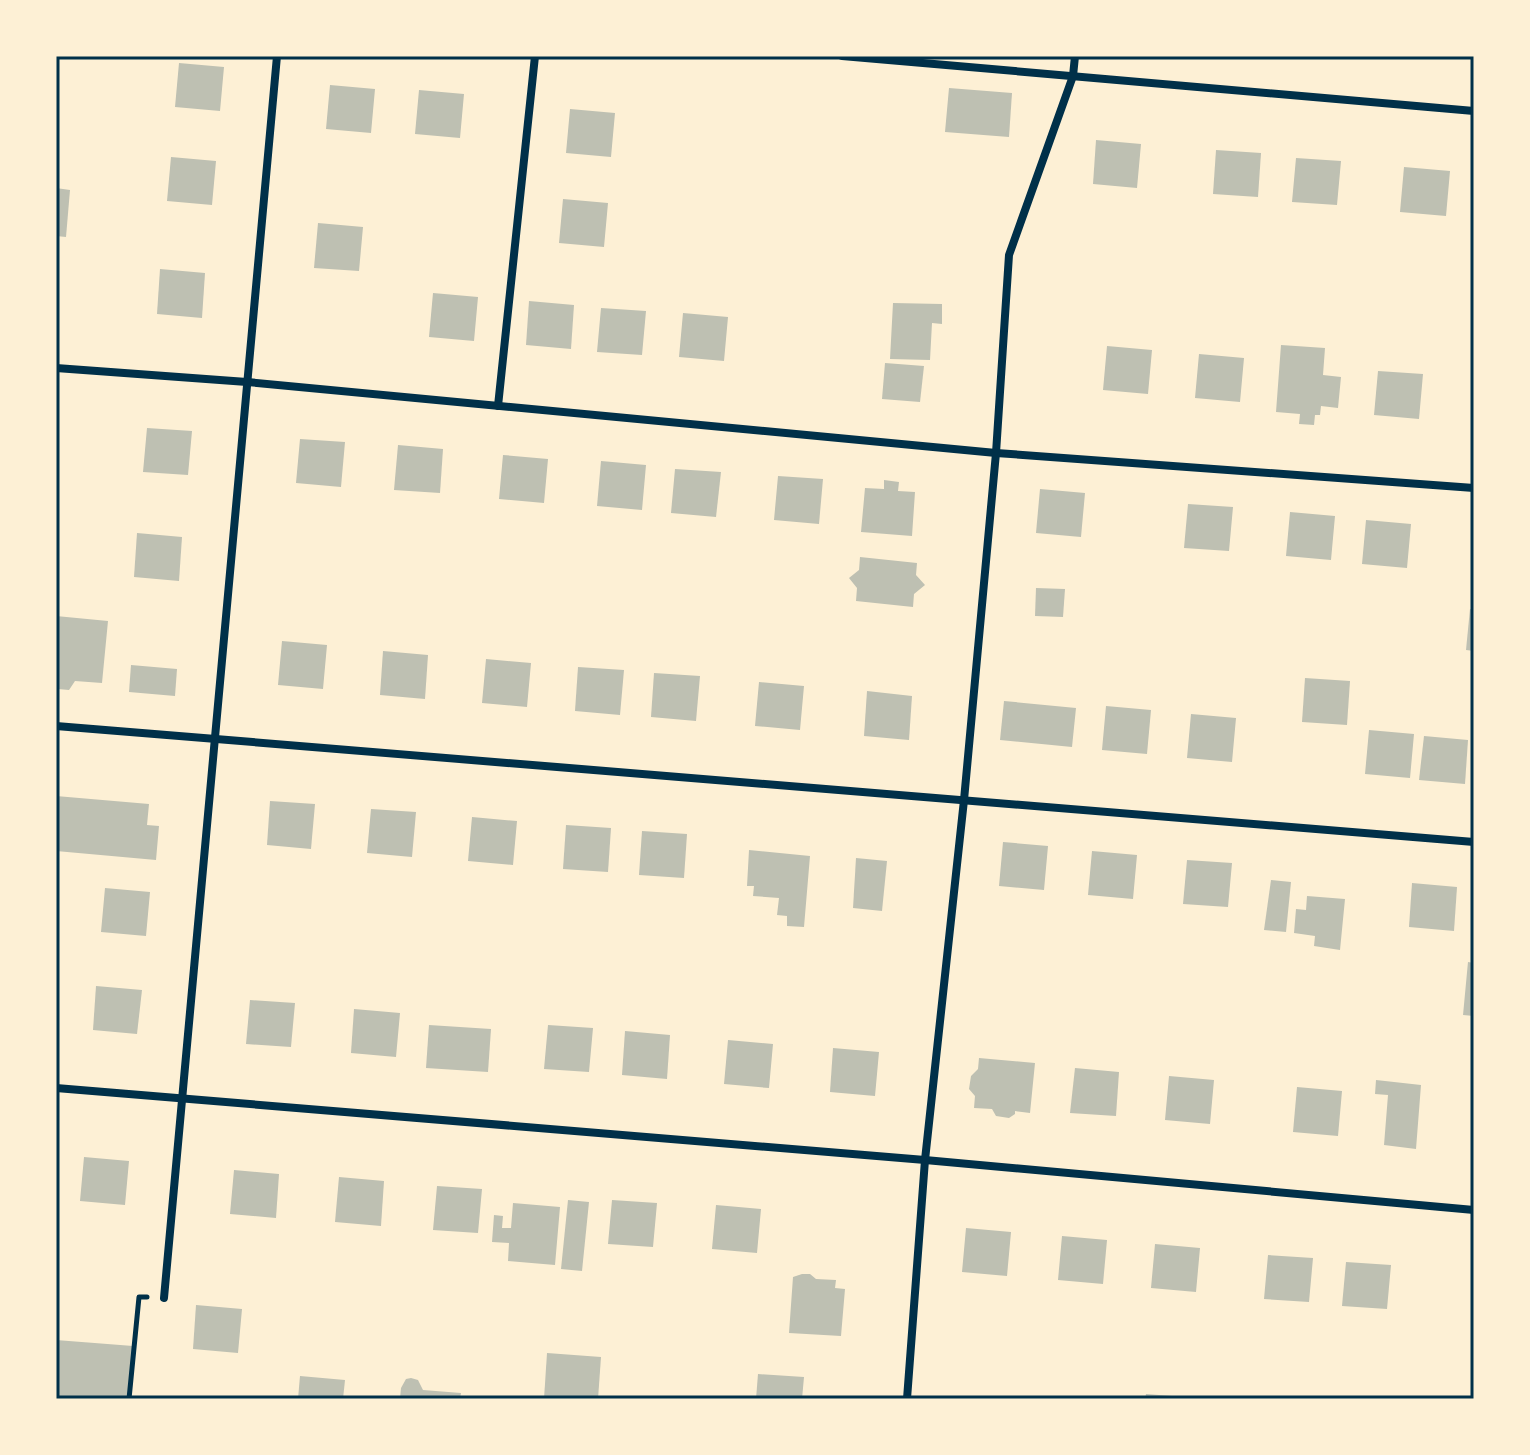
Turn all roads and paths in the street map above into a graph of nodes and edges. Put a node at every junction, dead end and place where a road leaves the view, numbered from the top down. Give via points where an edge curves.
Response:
1 (277, 56) edge
2 (535, 56) edge
3 (842, 56) edge
4 (1075, 56) edge
5 (1073, 76) junction
6 (1474, 111) edge
7 (56, 368) edge
8 (247, 382) junction
9 (498, 406) junction
10 (996, 453) junction
11 (1474, 488) edge
12 (56, 726) edge
13 (215, 738) junction
14 (964, 800) junction
15 (1474, 842) edge
16 (56, 1088) edge
17 (182, 1098) junction
18 (925, 1160) junction
19 (1474, 1210) edge
20 (164, 1298) joint
21 (129, 1399) edge
22 (907, 1399) edge

1 - 8 street
2 - 9 street
3 - 5 street
4 - 5 street
5 - 6 street
5 - 10 street via 1009,255
7 - 8 street
8 - 9 street
8 - 13 street
9 - 10 street
10 - 11 street
10 - 14 street
12 - 13 street
13 - 14 street
13 - 17 street
14 - 15 street
14 - 18 street
16 - 17 street
17 - 18 street
17 - 20 street
18 - 19 street
18 - 22 street
20 - 21 path via 139,1297

